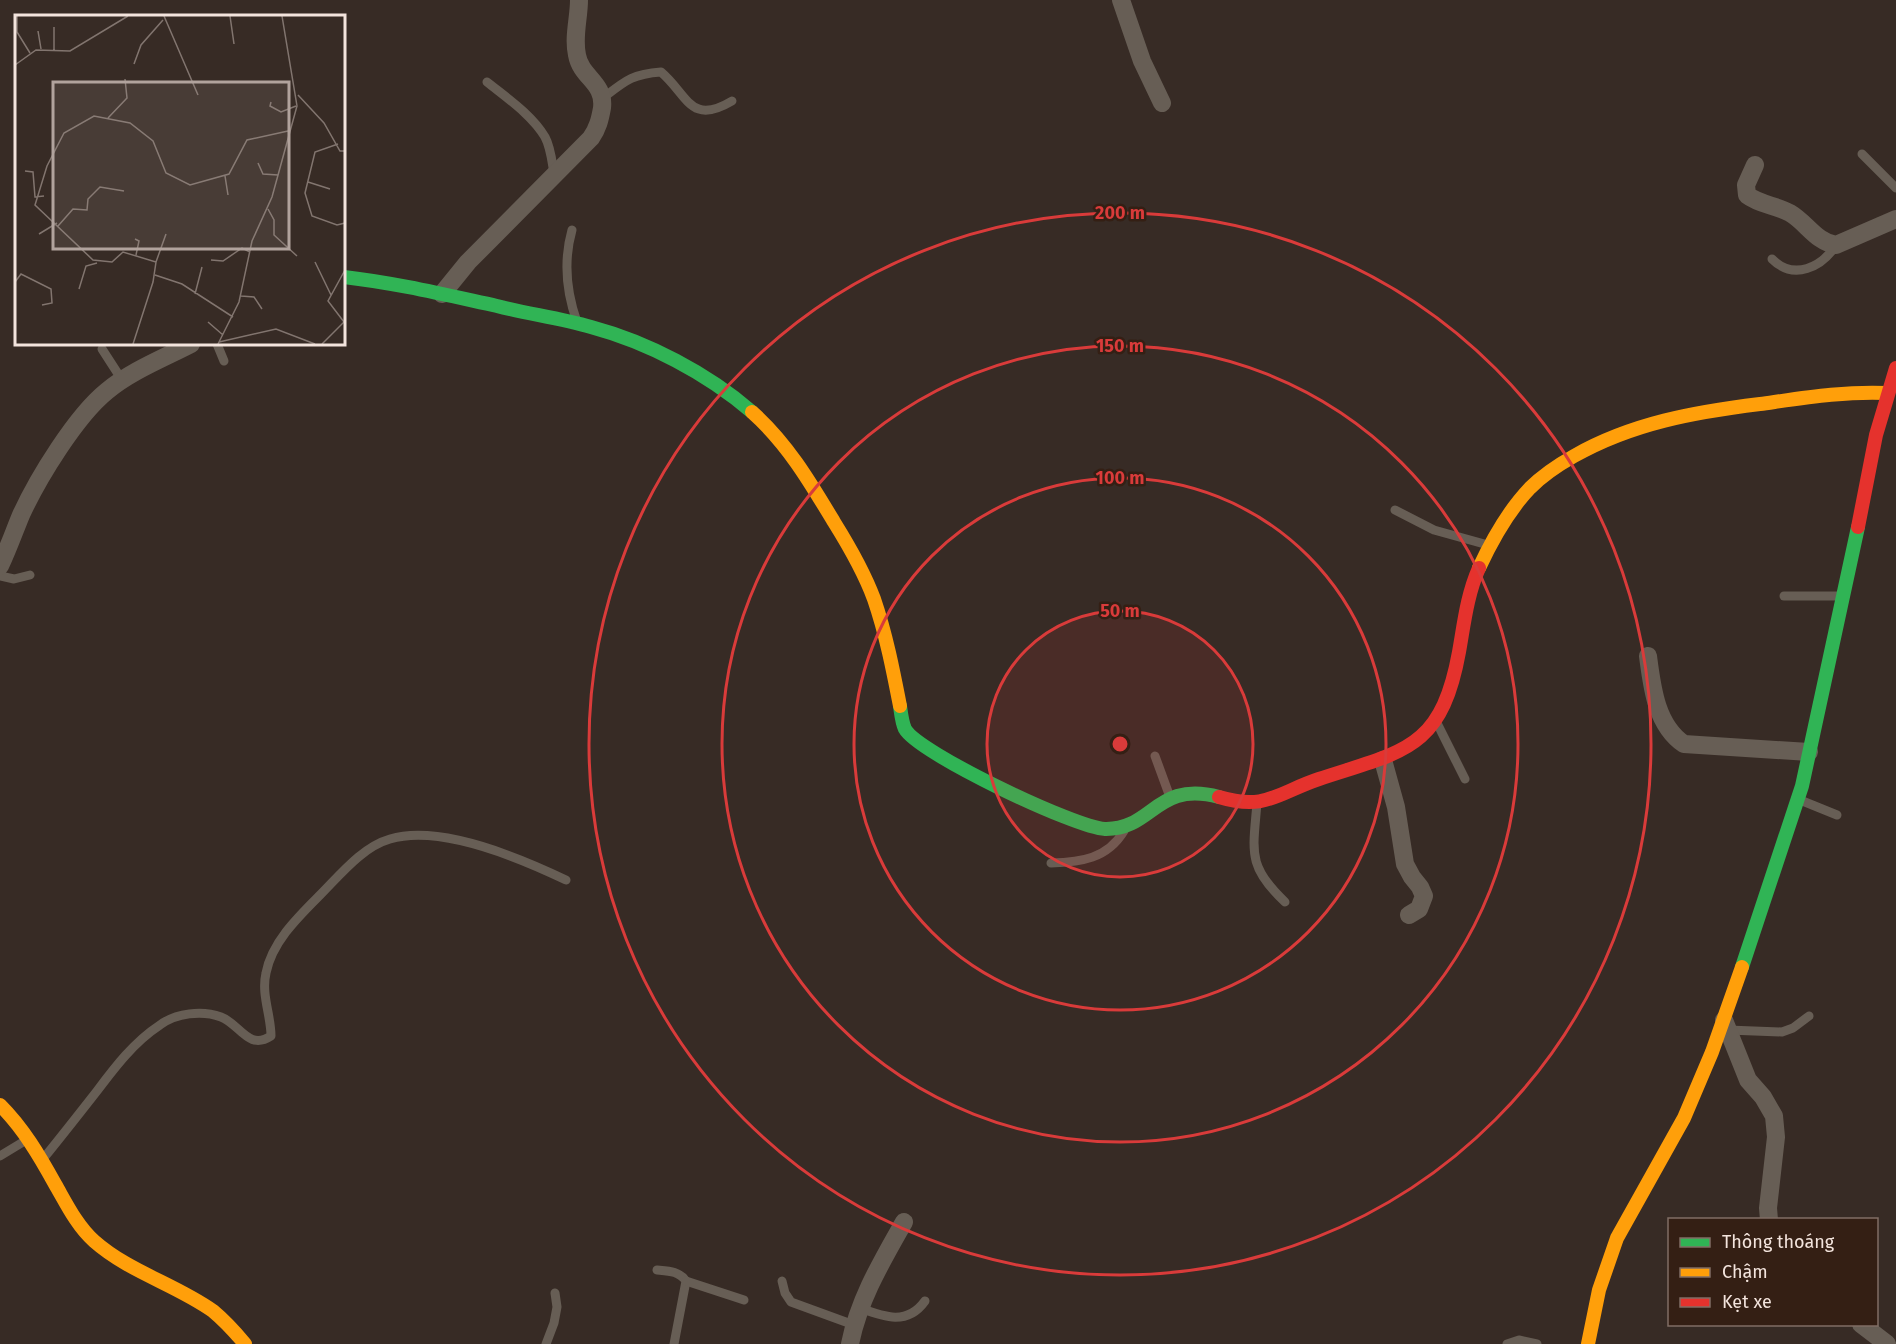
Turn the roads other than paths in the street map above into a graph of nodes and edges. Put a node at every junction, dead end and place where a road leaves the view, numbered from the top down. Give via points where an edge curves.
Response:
1 (579, 0) edge
2 (1121, 0) edge
3 (487, 82) dead end
4 (603, 98) junction
5 (732, 101) dead end
6 (1162, 103) dead end
7 (1862, 154) dead end
8 (1755, 165) dead end
9 (554, 174) junction
10 (1896, 189) edge
11 (1896, 219) edge
12 (572, 230) dead end
13 (1836, 245) junction
14 (1772, 259) dead end
15 (345, 277) edge
16 (442, 294) junction
17 (578, 324) junction
18 (189, 345) edge
19 (217, 345) edge
20 (102, 349) dead end
21 (224, 361) dead end
22 (1896, 368) edge
23 (122, 381) junction
24 (1887, 393) junction
25 (1395, 510) dead end
26 (1490, 546) junction
27 (0, 566) edge
28 (30, 575) dead end
29 (0, 576) edge
30 (1784, 596) dead end
31 (1844, 596) junction
32 (1648, 656) dead end
33 (1435, 719) junction
34 (1809, 752) junction
35 (1155, 756) dead end
36 (1383, 760) junction
37 (1465, 779) dead end
38 (1170, 798) junction
39 (1797, 800) junction
40 (1257, 803) junction
41 (1837, 815) dead end
42 (1127, 827) junction
43 (1051, 863) dead end
44 (566, 880) dead end
45 (1285, 902) dead end
46 (1409, 915) dead end
47 (1809, 1016) dead end
48 (1726, 1025) junction
49 (0, 1105) edge
50 (28, 1139) junction
51 (0, 1156) edge
52 (41, 1161) junction
53 (1769, 1218) edge
54 (904, 1222) dead end
55 (657, 1269) dead end
56 (686, 1281) junction
57 (782, 1281) dead end
58 (555, 1293) dead end
59 (744, 1299) dead end
60 (925, 1301) dead end
61 (857, 1316) junction
62 (1864, 1326) edge
63 (245, 1344) edge
64 (546, 1344) edge
65 (674, 1344) edge
66 (850, 1344) edge
67 (1507, 1344) edge
68 (1537, 1344) edge
69 (1588, 1344) edge
70 (1887, 1344) edge

1 - 4 street via 577,56
2 - 6 street via 1142,61
3 - 9 lane via 526,114 545,137
4 - 5 lane via 642,73 661,72 699,110 717,110
4 - 9 street via 601,117 591,138
7 - 10 lane
8 - 13 street via 1746,186 1747,195 1792,214 1822,240
9 - 16 street
11 - 13 street
12 - 17 lane via 566,273 568,296
13 - 14 lane via 1825,261 1803,270 1789,269
15 - 16 street
16 - 17 street
17 - 42 street via 620,336 697,374 761,420 780,440 842,535 874,598 909,736 997,787 1053,812 1100,829
18 - 23 street
19 - 21 lane
20 - 23 lane
22 - 24 street
23 - 27 street via 85,412 53,458 22,513
24 - 26 street via 1838,394 1641,425 1587,450 1540,479 1511,511
24 - 31 street
25 - 26 lane via 1434,530
26 - 33 street via 1471,590 1449,690
28 - 29 lane via 14,579
30 - 31 lane
31 - 34 street
32 - 34 street via 1655,702 1671,733 1684,744
33 - 36 street via 1415,743
33 - 37 lane
34 - 39 street
35 - 38 lane
36 - 40 street
36 - 46 street via 1405,864 1424,896 1419,909
38 - 40 street via 1184,793 1209,793
38 - 42 street
39 - 41 lane
39 - 48 street
40 - 45 lane via 1254,852 1258,870
42 - 43 lane via 1108,851 1092,858
44 - 52 lane via 527,861 435,836 390,839 372,848 309,906 278,943 265,974 271,1036 264,1041 253,1040 224,1018 210,1014 177,1016 161,1024 116,1066
47 - 48 lane via 1782,1032
48 - 53 street via 1748,1080 1774,1116 1776,1137
48 - 69 street via 1684,1118 1608,1258
49 - 50 street
50 - 51 lane
50 - 52 street
52 - 63 street via 93,1240 197,1301 227,1322
54 - 61 street
55 - 56 lane via 674,1271
56 - 59 lane
56 - 65 lane
57 - 61 lane via 792,1302
58 - 64 lane via 554,1323
60 - 61 lane via 917,1312 901,1317
61 - 66 street
62 - 70 street
67 - 68 lane via 1519,1340

